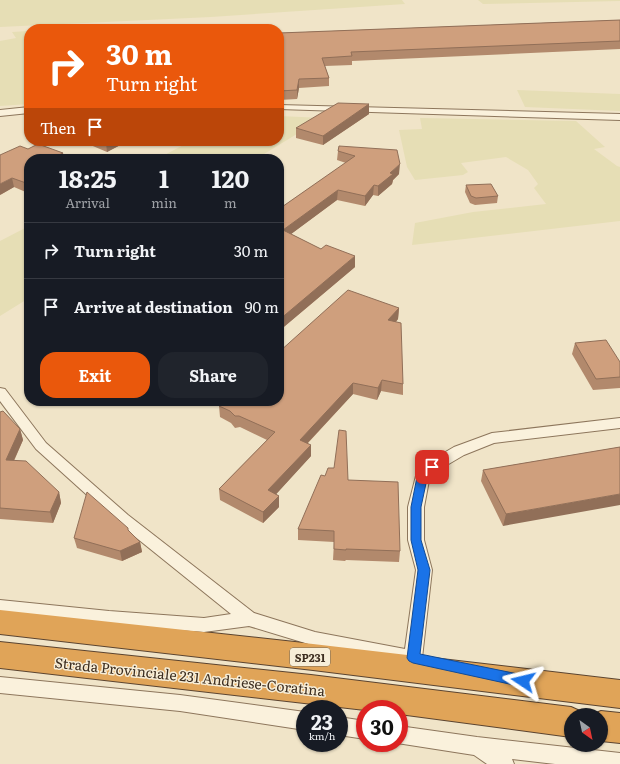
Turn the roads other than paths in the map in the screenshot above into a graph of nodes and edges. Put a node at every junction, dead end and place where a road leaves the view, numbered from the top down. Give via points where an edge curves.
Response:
1 (284, 107) edge
2 (24, 111) edge
3 (0, 113) edge
4 (620, 117) edge
5 (0, 392) edge
6 (620, 423) edge
7 (0, 607) edge
8 (249, 619) junction
9 (0, 622) edge
10 (0, 655) edge
11 (413, 658) junction
12 (0, 685) edge
13 (574, 689) junction
14 (620, 694) edge
15 (296, 720) edge
16 (564, 721) edge
17 (608, 727) edge
18 (620, 728) edge
19 (408, 736) edge
20 (477, 746) junction
21 (620, 762) edge
22 (504, 764) edge

1 - 4 street
2 - 3 street
5 - 8 street via 41,446 123,519
6 - 11 street via 492,438 459,451 423,472 416,507 416,540 424,570
7 - 8 street via 204,625
8 - 11 street via 315,639
9 - 13 highway, SP231
10 - 16 highway, Strada Provinciale 231 Andriese-Coratina via 311,689
11 - 13 street via 510,679
12 - 15 street via 180,703
13 - 14 highway, SP231
17 - 18 highway
19 - 20 street
20 - 21 street
20 - 22 street

